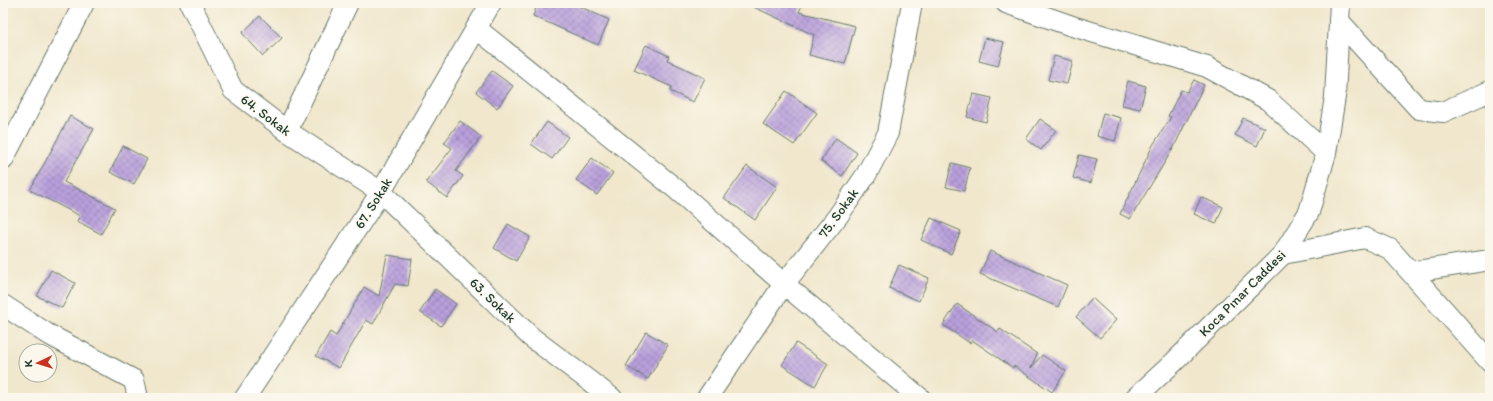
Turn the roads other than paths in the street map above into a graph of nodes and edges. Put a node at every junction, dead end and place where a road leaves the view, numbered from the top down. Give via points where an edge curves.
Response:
1 (84, 3) edge
2 (190, 3) edge
3 (348, 3) edge
4 (491, 3) edge
5 (912, 3) edge
6 (1006, 3) edge
7 (1339, 12) edge
8 (476, 28) junction
9 (1490, 91) edge
10 (287, 131) junction
11 (1326, 153) junction
12 (3, 160) edge
13 (381, 192) junction
14 (1283, 254) junction
15 (1490, 260) edge
16 (1411, 272) junction
17 (784, 284) junction
18 (3, 305) edge
19 (1490, 362) edge
20 (138, 398) edge
21 (245, 398) edge
22 (612, 398) edge
23 (707, 398) edge
24 (920, 398) edge
25 (1135, 398) edge

1 - 12 street
2 - 10 street, 64. Sokak via 233,90
3 - 10 street
4 - 8 street, 67. Sokak
5 - 17 street, 75. Sokak via 888,133 866,175 838,216
6 - 11 street via 1207,67 1268,100
7 - 9 street via 1419,109 1443,112
7 - 11 street, Koca Pınar Caddesi via 1335,97
8 - 13 street, 67. Sokak
8 - 17 street via 676,189
10 - 13 street, 64. Sokak
11 - 14 street, Koca Pınar Caddesi via 1309,212
13 - 21 street, 67. Sokak
13 - 22 street, 63. Sokak via 531,337
14 - 16 street via 1365,238 1390,249
14 - 25 street, Koca Pınar Caddesi via 1174,363
15 - 16 street
16 - 19 street
17 - 23 street, 75. Sokak
17 - 24 street
18 - 20 street via 46,333 134,380

